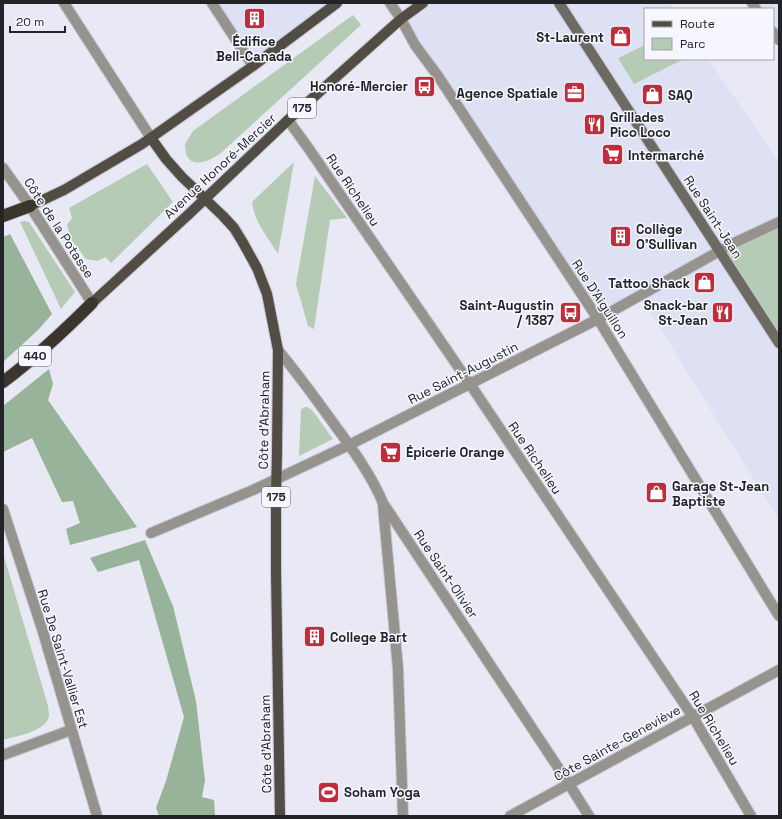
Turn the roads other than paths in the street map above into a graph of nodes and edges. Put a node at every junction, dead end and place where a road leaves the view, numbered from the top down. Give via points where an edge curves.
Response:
1 (64, 3) edge
2 (212, 3) edge
3 (337, 3) edge
4 (390, 3) edge
5 (423, 3) edge
6 (559, 3) edge
7 (401, 19) junction
8 (253, 66) junction
9 (288, 120) junction
10 (151, 138) junction
11 (3, 168) edge
12 (205, 199) junction
13 (30, 206) junction
14 (8, 214) edge
15 (779, 222) edge
16 (720, 252) junction
17 (92, 303) junction
18 (598, 318) junction
19 (779, 343) edge
20 (278, 350) junction
21 (3, 382) edge
22 (470, 384) junction
23 (350, 445) junction
24 (276, 479) junction
25 (383, 503) junction
26 (3, 509) edge
27 (151, 533) dead end
28 (779, 616) edge
29 (779, 670) edge
30 (693, 717) junction
31 (71, 730) junction
32 (3, 755) edge
33 (570, 784) junction
34 (97, 816) edge
35 (280, 816) edge
36 (403, 816) edge
37 (510, 816) edge
38 (589, 816) edge
39 (751, 816) edge

1 - 10 street
2 - 8 street
3 - 8 main road
4 - 7 street, Rue D'Aiguillon
5 - 7 main road, Avenue Honoré-Mercier / 175
6 - 16 main road, Rue Saint-Jean
7 - 9 main road, Avenue Honoré-Mercier / 175
7 - 18 street, Rue D'Aiguillon
8 - 10 main road
9 - 12 main road, Avenue Honoré-Mercier / 175
9 - 22 street, Rue Richelieu
10 - 12 main road, Côte d'Abraham / 175 via 166,159
10 - 13 main road via 64,190
11 - 13 street, Côte de la Potasse
12 - 17 main road, Avenue Honoré-Mercier / 175
12 - 20 main road, Côte d'Abraham / 175 via 234,228 257,268 267,294
13 - 14 highway
13 - 17 street, Côte de la Potasse
15 - 16 street, Rue Saint-Augustin
16 - 18 street, Rue Saint-Augustin
16 - 19 main road, Rue Saint-Jean
17 - 21 highway, 440 via 28,363
18 - 22 street, Rue Saint-Augustin
18 - 28 street, Rue D'Aiguillon
20 - 23 street, Rue Saint-Olivier
20 - 24 main road, Côte d'Abraham / 175
22 - 23 street, Rue Saint-Augustin
22 - 30 street, Rue Richelieu
23 - 24 street, Rue Saint-Augustin
23 - 25 street, Rue Saint-Olivier via 378,490
24 - 27 street, Rue Saint-Augustin
24 - 35 main road, Côte d'Abraham / 175
25 - 33 street, Rue Saint-Olivier
25 - 36 street via 398,670
26 - 31 street, Rue De Saint-Vallier Est via 43,632
29 - 30 street, Côte Sainte-Geneviève
30 - 33 street, Côte Sainte-Geneviève
30 - 39 street, Rue Richelieu
31 - 32 street
31 - 34 street, Rue De Saint-Vallier Est
33 - 37 street, Côte Sainte-Geneviève
33 - 38 street, Rue Saint-Olivier

